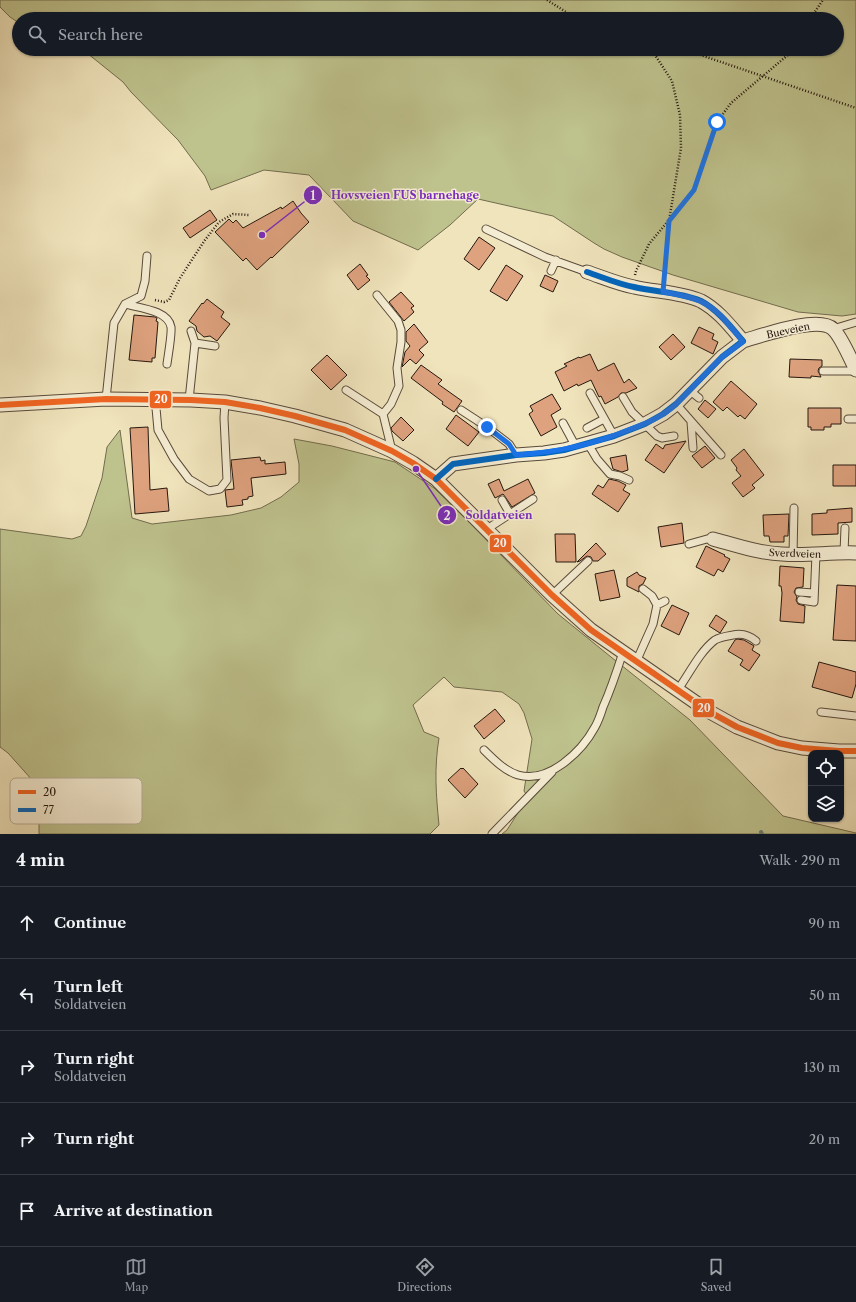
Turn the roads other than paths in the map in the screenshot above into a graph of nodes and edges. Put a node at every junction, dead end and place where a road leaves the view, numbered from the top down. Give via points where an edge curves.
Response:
1 (486, 229) dead end
2 (147, 256) dead end
3 (556, 260) junction
4 (551, 271) dead end
5 (587, 272) joint
6 (377, 295) dead end
7 (125, 304) junction
8 (856, 322) edge
9 (833, 329) junction
10 (191, 331) dead end
11 (743, 342) junction
12 (195, 343) junction
13 (215, 346) dead end
14 (167, 364) dead end
15 (823, 371) dead end
16 (856, 371) edge
17 (346, 390) dead end
18 (590, 393) dead end
19 (624, 397) dead end
20 (106, 399) junction
21 (157, 399) junction
22 (189, 400) junction
23 (225, 402) junction
24 (676, 404) junction
25 (0, 405) edge
26 (461, 410) dead end
27 (383, 414) junction
28 (604, 419) junction
29 (848, 419) dead end
30 (856, 419) edge
31 (691, 422) junction
32 (563, 423) dead end
33 (645, 424) junction
34 (587, 428) dead end
35 (614, 436) junction
36 (674, 436) dead end
37 (582, 445) junction
38 (693, 448) dead end
39 (392, 451) junction
40 (516, 455) junction
41 (721, 455) dead end
42 (436, 479) junction
43 (629, 480) dead end
44 (533, 499) dead end
45 (502, 500) dead end
46 (794, 508) dead end
47 (510, 514) junction
48 (845, 528) dead end
49 (487, 529) junction
50 (712, 539) joint
51 (689, 544) dead end
52 (850, 552) edge
53 (793, 554) junction
54 (816, 554) junction
55 (588, 561) dead end
56 (642, 589) dead end
57 (799, 592) dead end
58 (814, 593) junction
59 (552, 596) junction
60 (801, 600) dead end
61 (665, 601) dead end
62 (657, 605) junction
63 (756, 641) dead end
64 (623, 652) junction
65 (636, 662) junction
66 (677, 691) junction
67 (821, 712) dead end
68 (856, 716) edge
69 (484, 750) dead end
70 (856, 751) edge
71 (555, 769) junction
72 (492, 834) edge

1 - 3 lane
2 - 7 lane via 141,296
3 - 4 lane
3 - 5 lane
5 - 11 street via 633,287 701,301 729,324
6 - 27 lane via 398,321 401,330 399,386
7 - 14 lane via 157,312 167,318 171,327
7 - 20 lane via 114,323
8 - 9 lane
9 - 11 street, Bueveien via 826,326 802,325
9 - 16 street
10 - 12 lane
11 - 24 street, Bueveien via 722,357 694,394
12 - 13 lane
12 - 22 lane
15 - 16 lane
17 - 27 lane
18 - 28 lane
19 - 33 lane via 632,412
20 - 21 street
20 - 25 street
21 - 22 street
21 - 23 lane via 158,430 174,459 189,479 209,491 220,490 227,480
22 - 23 street
23 - 39 street via 295,416 344,430
24 - 31 lane
24 - 33 street, Bueveien
26 - 40 lane via 509,444
27 - 39 lane
28 - 34 lane
28 - 35 lane
29 - 30 lane
31 - 38 lane
31 - 41 lane
32 - 37 lane
33 - 35 street, Bueveien
33 - 36 lane via 657,436
35 - 37 street, Bueveien
37 - 40 street, Bueveien via 544,453
37 - 43 lane via 610,474
39 - 42 street
40 - 42 street, Bueveien via 453,464
42 - 49 street
44 - 47 lane
45 - 47 lane
46 - 53 lane
47 - 49 lane
48 - 52 lane
49 - 59 street
50 - 51 lane
50 - 53 street, Sverdveien via 736,550
52 - 54 street, Sverdveien
53 - 54 street, Sverdveien
54 - 58 lane
55 - 59 lane
56 - 62 lane via 652,596
57 - 58 lane
58 - 60 lane via 814,602
59 - 64 street via 591,630
61 - 62 lane
62 - 65 lane via 653,624
63 - 66 lane via 750,636 738,634 716,639
64 - 65 street
64 - 71 lane via 595,727 581,748
65 - 66 street
66 - 70 street via 737,726 778,743 802,748
67 - 68 lane
69 - 71 lane via 499,765 517,775 543,775
71 - 72 lane

